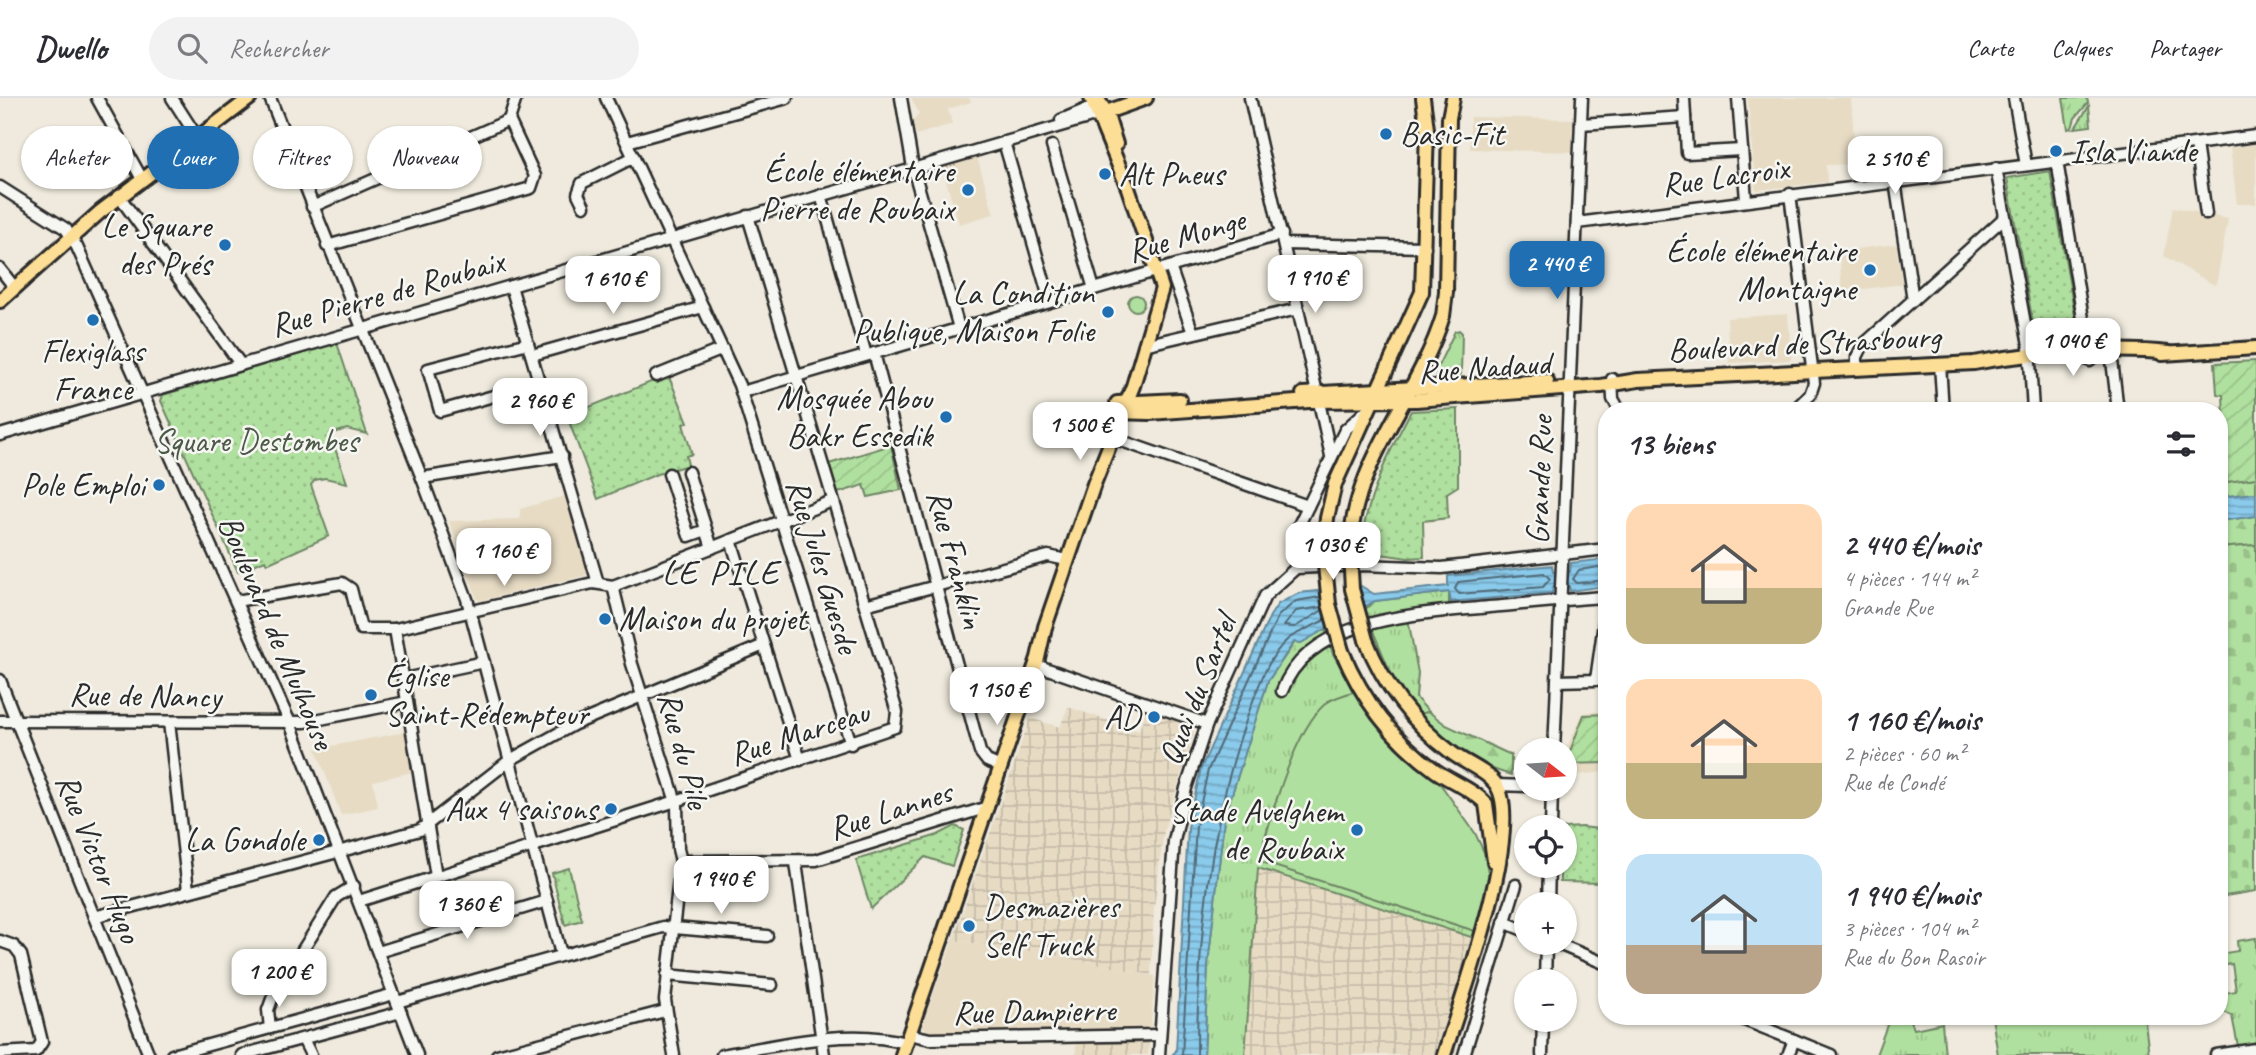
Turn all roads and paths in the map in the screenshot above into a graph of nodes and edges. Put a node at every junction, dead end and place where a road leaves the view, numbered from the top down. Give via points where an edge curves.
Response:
1 (97, 98) edge
2 (172, 98) edge
3 (250, 98) edge
4 (270, 98) edge
5 (516, 98) edge
6 (606, 98) edge
7 (787, 98) edge
8 (901, 98) edge
9 (1146, 98) edge
10 (1250, 98) edge
11 (1423, 98) edge
12 (1453, 98) edge
13 (1582, 98) edge
14 (1684, 98) edge
15 (1738, 98) edge
16 (2014, 98) edge
17 (1099, 104) edge
18 (1685, 117) junction
19 (509, 120) junction
20 (1581, 124) junction
21 (190, 126) edge
22 (212, 126) edge
23 (1032, 133) junction
24 (2256, 136) edge
25 (1049, 137) junction
26 (627, 142) junction
27 (1003, 142) junction
28 (2196, 144) junction
29 (1742, 150) junction
30 (634, 157) junction
31 (2057, 161) junction
32 (2026, 165) junction
33 (913, 168) junction
34 (1996, 168) junction
35 (147, 174) edge
36 (142, 178) junction
37 (1895, 181) junction
38 (0, 187) edge
39 (1790, 194) junction
40 (821, 195) junction
41 (119, 196) junction
42 (1746, 200) junction
43 (584, 206) dead end
44 (312, 207) junction
45 (2206, 214) dead end
46 (748, 216) junction
47 (2005, 217) junction
48 (1577, 223) junction
49 (72, 236) junction
50 (673, 238) junction
51 (1283, 239) junction
52 (327, 246) junction
53 (1425, 247) junction
54 (0, 269) edge
55 (1164, 269) junction
56 (511, 286) junction
57 (15, 288) junction
58 (1094, 289) junction
59 (1913, 300) junction
60 (1050, 301) junction
61 (0, 302) edge
62 (1419, 302) junction
63 (703, 307) junction
64 (1298, 309) junction
65 (959, 328) junction
66 (362, 330) junction
67 (1193, 333) junction
68 (528, 343) junction
69 (1144, 345) junction
70 (2256, 348) edge
71 (723, 349) junction
72 (870, 354) junction
73 (532, 355) junction
74 (2112, 356) junction
75 (2089, 357) junction
76 (2030, 360) junction
77 (1940, 364) junction
78 (241, 365) junction
79 (1857, 369) junction
80 (1813, 371) junction
81 (656, 376) dead end
82 (795, 376) junction
83 (1612, 382) junction
84 (540, 383) junction
85 (1569, 384) junction
86 (1409, 388) junction
87 (143, 392) junction
88 (742, 392) junction
89 (1392, 393) junction
90 (1318, 398) junction
91 (1374, 400) junction
92 (1403, 401) junction
93 (1614, 402) edge
94 (1802, 402) edge
95 (1942, 402) edge
96 (2032, 402) edge
97 (2117, 402) edge
98 (1120, 408) junction
99 (0, 435) edge
100 (1113, 438) junction
101 (562, 456) junction
102 (1331, 457) junction
103 (688, 472) dead end
104 (669, 474) dead end
105 (422, 478) junction
106 (1360, 489) junction
107 (832, 501) junction
108 (1308, 506) junction
109 (781, 521) junction
110 (706, 530) junction
111 (1077, 533) junction
112 (731, 540) junction
113 (712, 548) junction
114 (1598, 550) edge
115 (1562, 555) junction
116 (1067, 560) junction
117 (1296, 568) junction
118 (598, 583) junction
119 (613, 586) junction
120 (936, 586) junction
121 (1598, 598) edge
122 (1560, 600) junction
123 (236, 601) junction
124 (864, 606) junction
125 (471, 612) junction
126 (395, 629) junction
127 (764, 645) junction
128 (484, 662) junction
129 (1036, 665) junction
130 (1598, 666) edge
131 (404, 679) junction
132 (0, 680) edge
133 (1557, 681) junction
134 (1282, 691) dead end
135 (642, 694) junction
136 (407, 702) junction
137 (16, 720) junction
138 (0, 721) edge
139 (169, 722) junction
140 (290, 723) junction
141 (1207, 724) junction
142 (1555, 738) edge
143 (851, 744) junction
144 (510, 760) junction
145 (800, 760) junction
146 (1002, 767) junction
147 (1497, 785) junction
148 (1514, 786) edge
149 (676, 801) junction
150 (988, 807) junction
151 (427, 826) junction
152 (533, 846) junction
153 (340, 851) junction
154 (681, 861) junction
155 (796, 863) junction
156 (436, 876) junction
157 (1516, 885) dead end
158 (354, 887) junction
159 (188, 890) junction
160 (1492, 896) junction
161 (359, 901) junction
162 (547, 901) junction
163 (94, 917) junction
164 (1504, 922) junction
165 (1514, 926) edge
166 (672, 927) junction
167 (767, 936) dead end
168 (0, 940) edge
169 (378, 952) junction
170 (1577, 952) edge
171 (561, 954) junction
172 (1598, 961) edge
173 (667, 975) junction
174 (772, 985) dead end
175 (397, 1003) junction
176 (665, 1011) junction
177 (1757, 1025) edge
178 (270, 1028) junction
179 (1543, 1032) edge
180 (1160, 1035) junction
181 (303, 1039) junction
182 (822, 1039) junction
183 (1794, 1040) junction
184 (906, 1044) edge
185 (2256, 1049) edge
186 (0, 1053) edge
187 (149, 1055) edge
188 (172, 1055) edge
189 (242, 1055) edge
190 (311, 1055) edge
191 (418, 1055) edge
192 (497, 1055) edge
193 (674, 1055) edge
194 (722, 1055) edge
195 (824, 1055) edge
196 (1159, 1055) edge
197 (1444, 1055) edge
198 (1464, 1055) edge
199 (1542, 1055) edge
200 (1788, 1055) edge
201 (1831, 1055) edge
202 (2216, 1055) edge

1 - 36 street
2 - 21 street
3 - 22 main road
4 - 44 street
5 - 19 street
6 - 26 street, Rue Jules Guesde
7 - 26 street
8 - 33 street
9 - 17 main road, Rue Pierre de Roubaix
10 - 51 street
11 - 53 main road via 1427,119
12 - 86 main road via 1445,304 1437,332
13 - 20 street, Grande Rue
14 - 18 street
15 - 29 street
16 - 32 street
17 - 23 street, Rue Pierre de Roubaix
17 - 25 street, Rue Pierre de Roubaix
17 - 55 main road via 1128,188
18 - 20 street
18 - 29 street via 1687,153
19 - 44 street
19 - 52 street via 535,176 528,189
20 - 48 street, Grande Rue
23 - 25 street, Rue Pierre de Roubaix
23 - 27 street, Rue Pierre de Roubaix
24 - 28 street, Rue Lacroix
25 - 58 street
26 - 30 street, Rue Jules Guesde
27 - 33 street, Rue Pierre de Roubaix
27 - 60 street
28 - 31 street, Rue Lacroix
28 - 45 street
29 - 42 street
30 - 43 street via 582,183 578,194
30 - 50 street, Rue Jules Guesde
31 - 32 street, Rue Lacroix
31 - 75 street
32 - 34 street, Rue Lacroix
33 - 40 street, Rue Pierre de Roubaix
33 - 65 street
34 - 37 street, Rue Lacroix
34 - 47 street
35 - 36 main road
36 - 41 main road
37 - 39 street, Rue Lacroix
37 - 59 street
38 - 49 street
39 - 42 street, Rue Lacroix
39 - 80 street
40 - 46 street, Rue Pierre de Roubaix
40 - 72 street, Rue Franklin
41 - 49 main road
41 - 78 street
42 - 48 street, Rue Lacroix
44 - 52 street
46 - 50 street, Rue Pierre de Roubaix
46 - 82 street
47 - 59 street
47 - 76 street
48 - 85 street, Grande Rue
49 - 57 main road
49 - 87 street, Boulevard de Mulhouse
50 - 56 street, Rue Pierre de Roubaix
50 - 63 street, Rue Jules Guesde
51 - 53 street, Rue Monge
51 - 55 street, Rue Monge
51 - 64 street
52 - 66 street
53 - 62 main road
54 - 57 street
55 - 58 street, Rue Monge
55 - 67 street
55 - 69 main road via 1162,292
56 - 66 street, Rue Pierre de Roubaix
56 - 68 street
57 - 61 main road
58 - 60 street, Rue Monge
59 - 79 street via 1863,345
60 - 65 street, Rue Monge
62 - 89 main road via 1414,328 1395,370
62 - 91 main road
63 - 71 street, Rue Jules Guesde
63 - 73 street
64 - 67 street
64 - 90 street
65 - 72 street, Rue Monge
66 - 78 street, Rue Pierre de Roubaix
66 - 105 street
67 - 69 street
68 - 73 street
68 - 84 street via 428,369 440,411
69 - 98 main road
70 - 74 main road, Boulevard de Strasbourg
71 - 81 street
71 - 88 street, Rue Jules Guesde
72 - 82 street, Rue Monge
72 - 120 street, Rue Franklin
73 - 84 street
74 - 75 main road, Boulevard de Strasbourg
74 - 97 street
75 - 76 main road, Boulevard de Strasbourg
76 - 77 main road, Boulevard de Strasbourg
76 - 96 street
77 - 79 main road, Boulevard de Strasbourg
77 - 95 street
78 - 87 street, Rue Pierre de Roubaix
79 - 80 main road, Boulevard de Strasbourg
80 - 83 main road, Boulevard de Strasbourg
80 - 94 street via 1812,391
82 - 88 street, Rue Monge
82 - 107 street
83 - 85 main road, Boulevard de Strasbourg
83 - 93 street
84 - 101 street
85 - 86 main road, Rue Nadaud
85 - 92 main road, Rue Nadaud
85 - 115 street, Grande Rue
86 - 89 main road, Rue Nadaud
86 - 92 main road
87 - 99 street, Rue Pierre de Roubaix
87 - 123 street, Boulevard de Mulhouse
88 - 109 street, Rue Jules Guesde
89 - 91 main road, Rue Nadaud
89 - 92 main road
89 - 106 main road
90 - 91 main road, Rue Nadaud
90 - 98 main road, Rue Nadaud
90 - 102 street
91 - 102 street via 1346,428
91 - 160 main road, bridge via 1333,492 1324,556 1328,598 1342,651 1366,697 1394,734 1430,767 1484,802 1495,873
92 - 106 main road
98 - 100 main road
98 - 111 main road
100 - 108 street
100 - 111 main road
101 - 105 street
101 - 118 street
102 - 108 street
103 - 110 street
104 - 110 street via 689,536
105 - 125 street
106 - 147 main road, bridge via 1351,521 1350,553 1352,589 1366,640 1388,684 1419,724
107 - 109 street
107 - 124 street
108 - 117 street via 1293,536
109 - 112 street
109 - 143 street, Rue Jules Guesde
110 - 113 street
111 - 116 main road
112 - 113 street
112 - 127 street
113 - 119 street
114 - 115 street
115 - 117 street via 1439,568
115 - 122 street, Grande Rue
116 - 120 street via 1048,556
116 - 129 main road
117 - 141 street, Quai du Sartel via 1265,596
118 - 119 street
118 - 125 street
119 - 135 street, Rue du Pile
120 - 124 street
120 - 146 street, Rue Franklin via 980,752
121 - 122 street
122 - 133 street, Grande Rue
122 - 134 street via 1377,621 1326,642 1299,663
123 - 126 street via 342,583 351,589 361,629
123 - 140 street, Boulevard de Mulhouse
124 - 143 street, Rue Marceau via 897,712 896,725
125 - 126 street
125 - 128 street
126 - 131 street
127 - 135 street
127 - 145 street
128 - 131 street
128 - 144 street
129 - 141 street
129 - 146 main road
130 - 133 street via 1596,680
131 - 136 street
132 - 137 street, Rue Victor Hugo
133 - 142 street, Grande Rue
135 - 144 street
135 - 149 street, Rue du Pile
136 - 140 street, Rue de Nancy
136 - 151 street
137 - 138 street, Rue de Nancy
137 - 139 street, Rue de Nancy
137 - 163 street, Rue Victor Hugo
139 - 140 street, Rue de Nancy
139 - 159 street
140 - 153 street, Boulevard de Mulhouse
141 - 180 street, Quai du Sartel via 1175,833
143 - 145 street, Rue Marceau
144 - 151 street
144 - 152 street
145 - 149 street, Rue Marceau
146 - 150 main road
147 - 148 street
147 - 160 main road via 1503,814 1500,863
149 - 152 street, Rue Marceau
149 - 154 street, Rue du Pile
150 - 155 street, Rue Lannes via 823,859
150 - 184 main road
151 - 153 street
151 - 156 street
152 - 156 street, Rue Marceau
152 - 162 street
153 - 158 street, Boulevard de Mulhouse
153 - 159 street
154 - 155 street, Rue Lannes
154 - 166 street, Rue du Pile
155 - 182 street
156 - 161 street, Rue Marceau
157 - 164 street
158 - 161 street, Boulevard de Mulhouse
158 - 178 street via 336,897 272,999
159 - 163 street
160 - 197 main road
161 - 169 street, Boulevard de Mulhouse
162 - 169 street
162 - 171 street
163 - 187 street, Rue Victor Hugo
164 - 165 street
164 - 198 street
166 - 167 street
166 - 171 street
166 - 173 street, Rue du Pile
168 - 186 street via 22,955 41,1038 40,1048 31,1052
169 - 175 street, Boulevard de Mulhouse
170 - 172 street
171 - 175 street
173 - 174 street
173 - 176 street, Rue du Pile
175 - 178 street
175 - 181 street
175 - 191 street, Boulevard de Mulhouse
176 - 192 street
176 - 193 street, Rue du Pile
177 - 183 street
178 - 188 street
179 - 199 street
180 - 184 street, Rue Dampierre via 930,1039
180 - 196 street, Quai du Sartel
181 - 189 street
181 - 190 street
182 - 184 street, Rue Dampierre via 889,1039
182 - 194 street, Rue Dampierre
182 - 195 street
183 - 200 street
183 - 201 street
185 - 202 street

